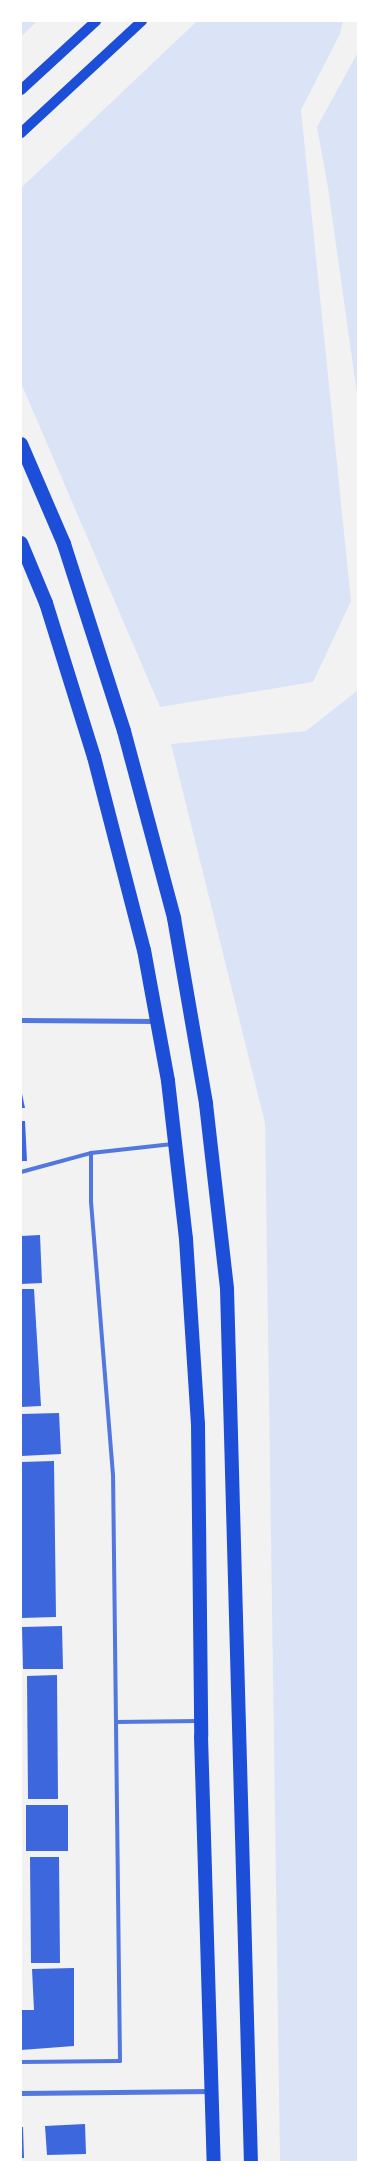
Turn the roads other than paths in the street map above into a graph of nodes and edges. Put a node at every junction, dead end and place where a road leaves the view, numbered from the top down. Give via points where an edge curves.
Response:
1 (96, 21) edge
2 (142, 21) edge
3 (21, 90) edge
4 (21, 133) edge
5 (21, 444) edge
6 (21, 543) edge
7 (21, 1020) edge
8 (157, 1021) junction
9 (175, 1144) junction
10 (90, 1153) junction
11 (21, 1172) edge
12 (200, 1720) junction
13 (116, 1722) junction
14 (21, 2062) edge
15 (212, 2091) junction
16 (21, 2092) edge
17 (214, 2162) edge
18 (251, 2162) edge

1 - 3 main road
2 - 4 main road
5 - 18 highway via 64,544 124,731 174,918 206,1104 228,1289
6 - 8 highway via 46,602 94,757 144,950
7 - 8 street
8 - 9 highway
9 - 10 lane
9 - 12 highway via 186,1239 198,1424
10 - 11 lane
10 - 13 lane via 113,1475
12 - 13 lane
12 - 15 highway
13 - 14 lane via 120,2061
15 - 16 street
15 - 17 highway

